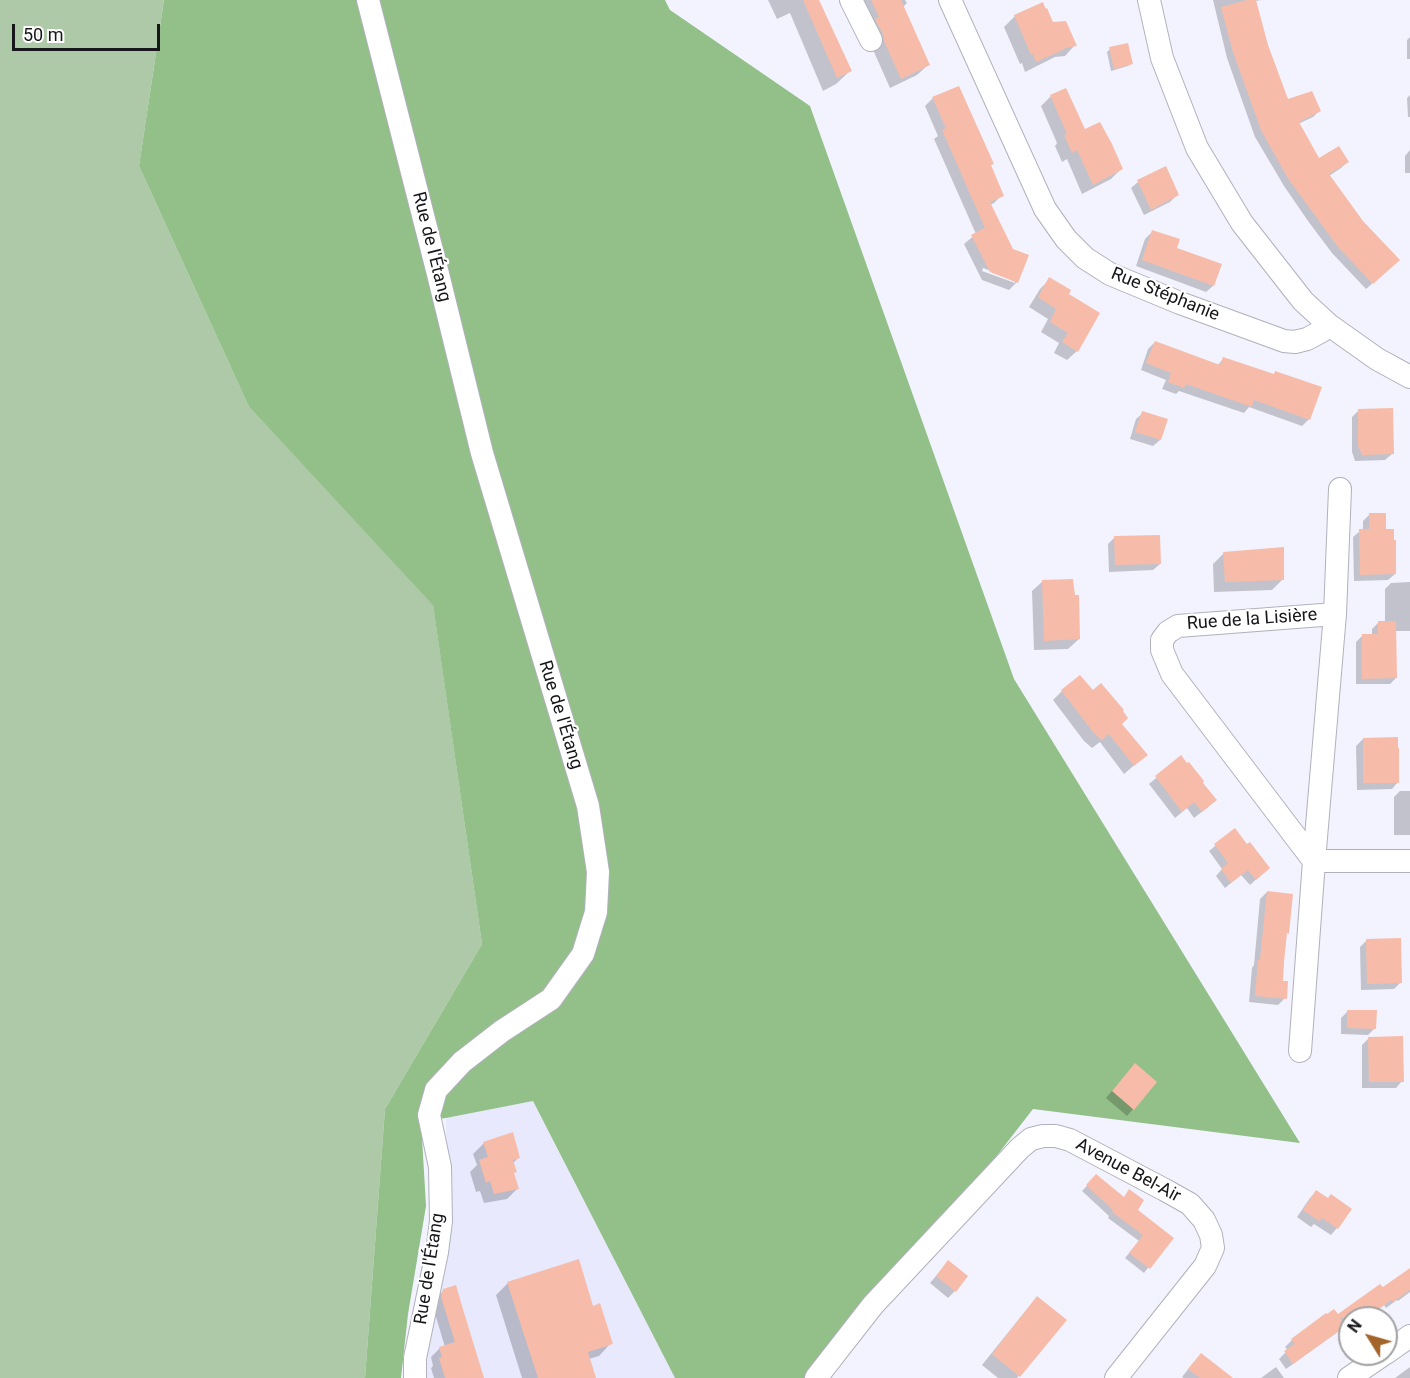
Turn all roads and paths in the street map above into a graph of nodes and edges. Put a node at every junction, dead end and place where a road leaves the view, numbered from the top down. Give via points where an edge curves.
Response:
1 (368, 0) edge
2 (852, 0) edge
3 (950, 0) edge
4 (1149, 0) edge
5 (871, 40) dead end
6 (1329, 325) junction
7 (1410, 377) edge
8 (1340, 489) dead end
9 (1335, 614) junction
10 (1314, 861) junction
11 (1410, 861) edge
12 (1300, 1051) dead end
13 (1366, 1366) edge
14 (415, 1378) edge
15 (816, 1378) edge
16 (1116, 1378) edge
17 (1349, 1378) edge

1 - 14 street, Rue de l'Étang via 482,453 588,806 598,872 596,912 583,954 551,999 462,1062 436,1090 429,1115 440,1167 441,1221 415,1358
2 - 5 street
3 - 6 street, Rue Stéphanie via 1045,209 1085,258 1110,274 1284,341 1307,339
4 - 6 street via 1162,58 1197,148 1242,224 1303,301
6 - 7 street
8 - 9 street
9 - 10 street, Rue de la Lisière
9 - 10 street, Rue de la Lisière via 1178,626 1162,640 1172,674
10 - 11 street
10 - 12 street, Rue de la Lisière
13 - 17 street
15 - 16 street, Avenue Bel-Air via 873,1305 1020,1148 1031,1139 1056,1136 1190,1204 1211,1235 1213,1248 1205,1266

